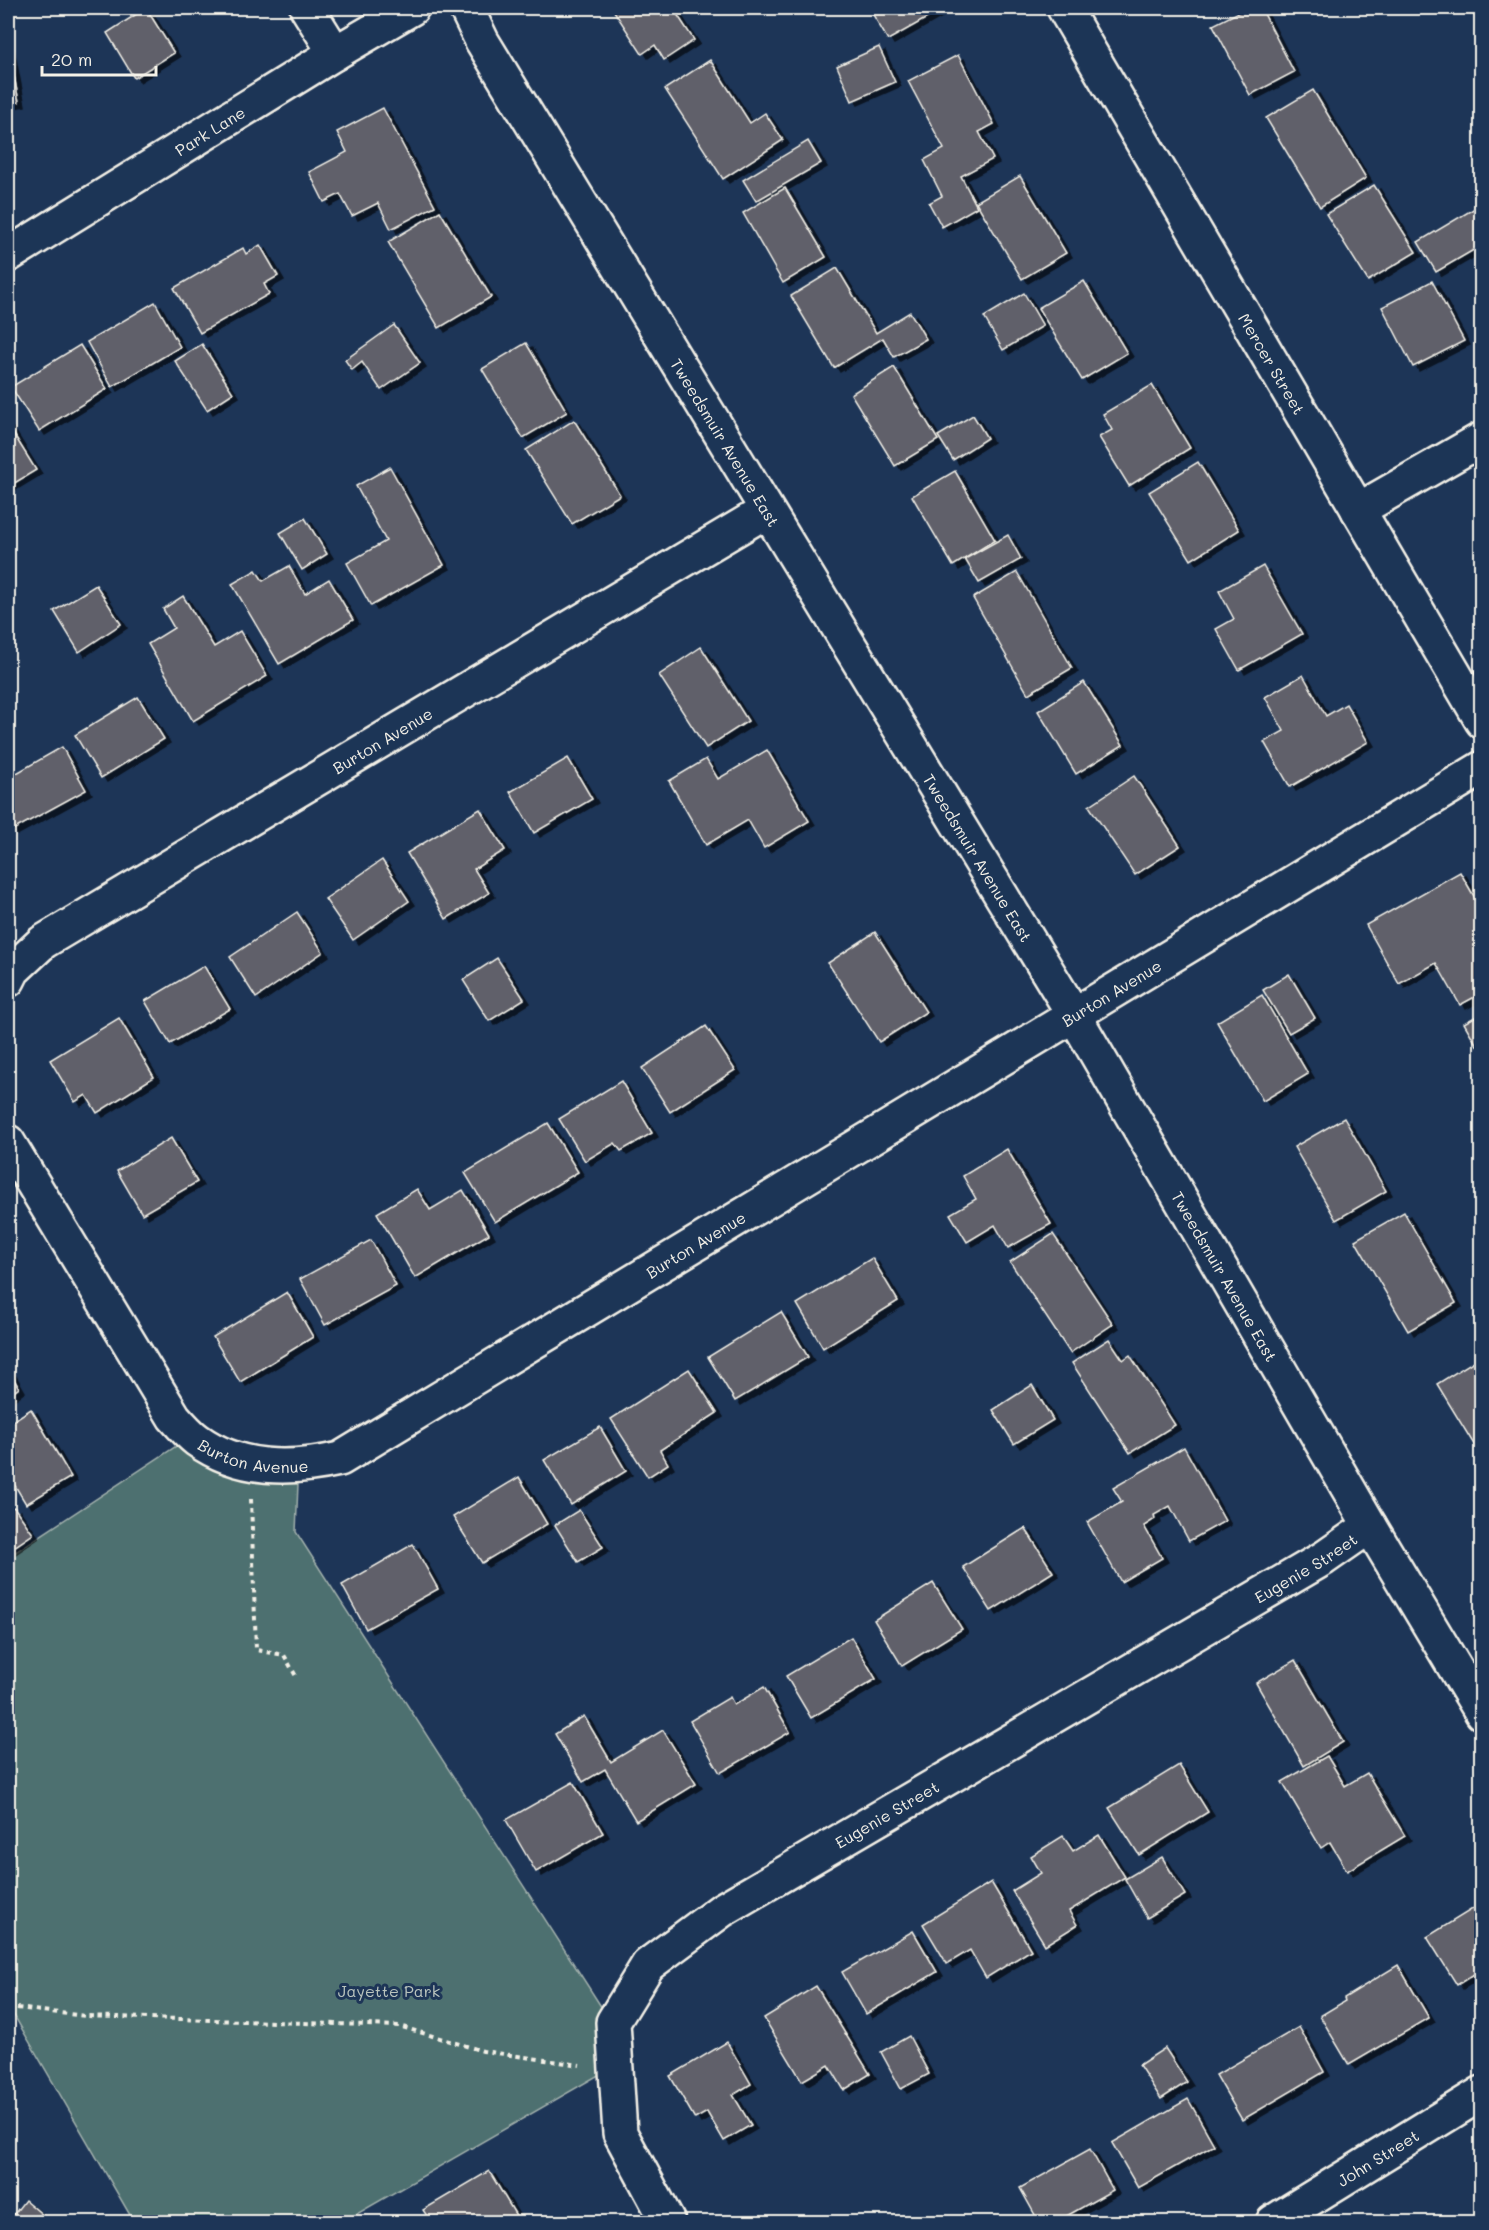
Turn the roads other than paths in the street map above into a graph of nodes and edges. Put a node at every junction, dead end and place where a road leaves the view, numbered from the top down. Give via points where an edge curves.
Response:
1 (308, 8) edge
2 (412, 8) edge
3 (466, 8) edge
4 (1064, 8) edge
5 (335, 53) junction
6 (8, 255) edge
7 (1482, 439) edge
8 (1358, 510) junction
9 (766, 511) junction
10 (1482, 721) edge
11 (1482, 768) edge
12 (8, 980) edge
13 (1074, 1015) junction
14 (8, 1142) edge
15 (1370, 1526) junction
16 (1482, 1713) edge
17 (1482, 2093) edge
18 (668, 2223) edge
19 (1273, 2223) edge

1 - 5 street
2 - 5 street, Park Lane
3 - 9 street, Tweedsmuir Avenue East via 482,42
4 - 8 street, Mercer Street
5 - 6 street, Park Lane
7 - 8 street
8 - 10 street, Mercer Street
9 - 12 street, Burton Avenue via 43,942 13,970
9 - 13 street, Tweedsmuir Avenue East
11 - 13 street, Burton Avenue
13 - 14 street, Burton Avenue via 340,1459 312,1465 250,1464 226,1456 196,1440 174,1417
13 - 15 street, Tweedsmuir Avenue East
15 - 16 street, Tweedsmuir Avenue East
15 - 18 street, Eugenie Street via 1324,1558 722,1910 648,1965 614,2022 620,2133
17 - 19 street, John Street

